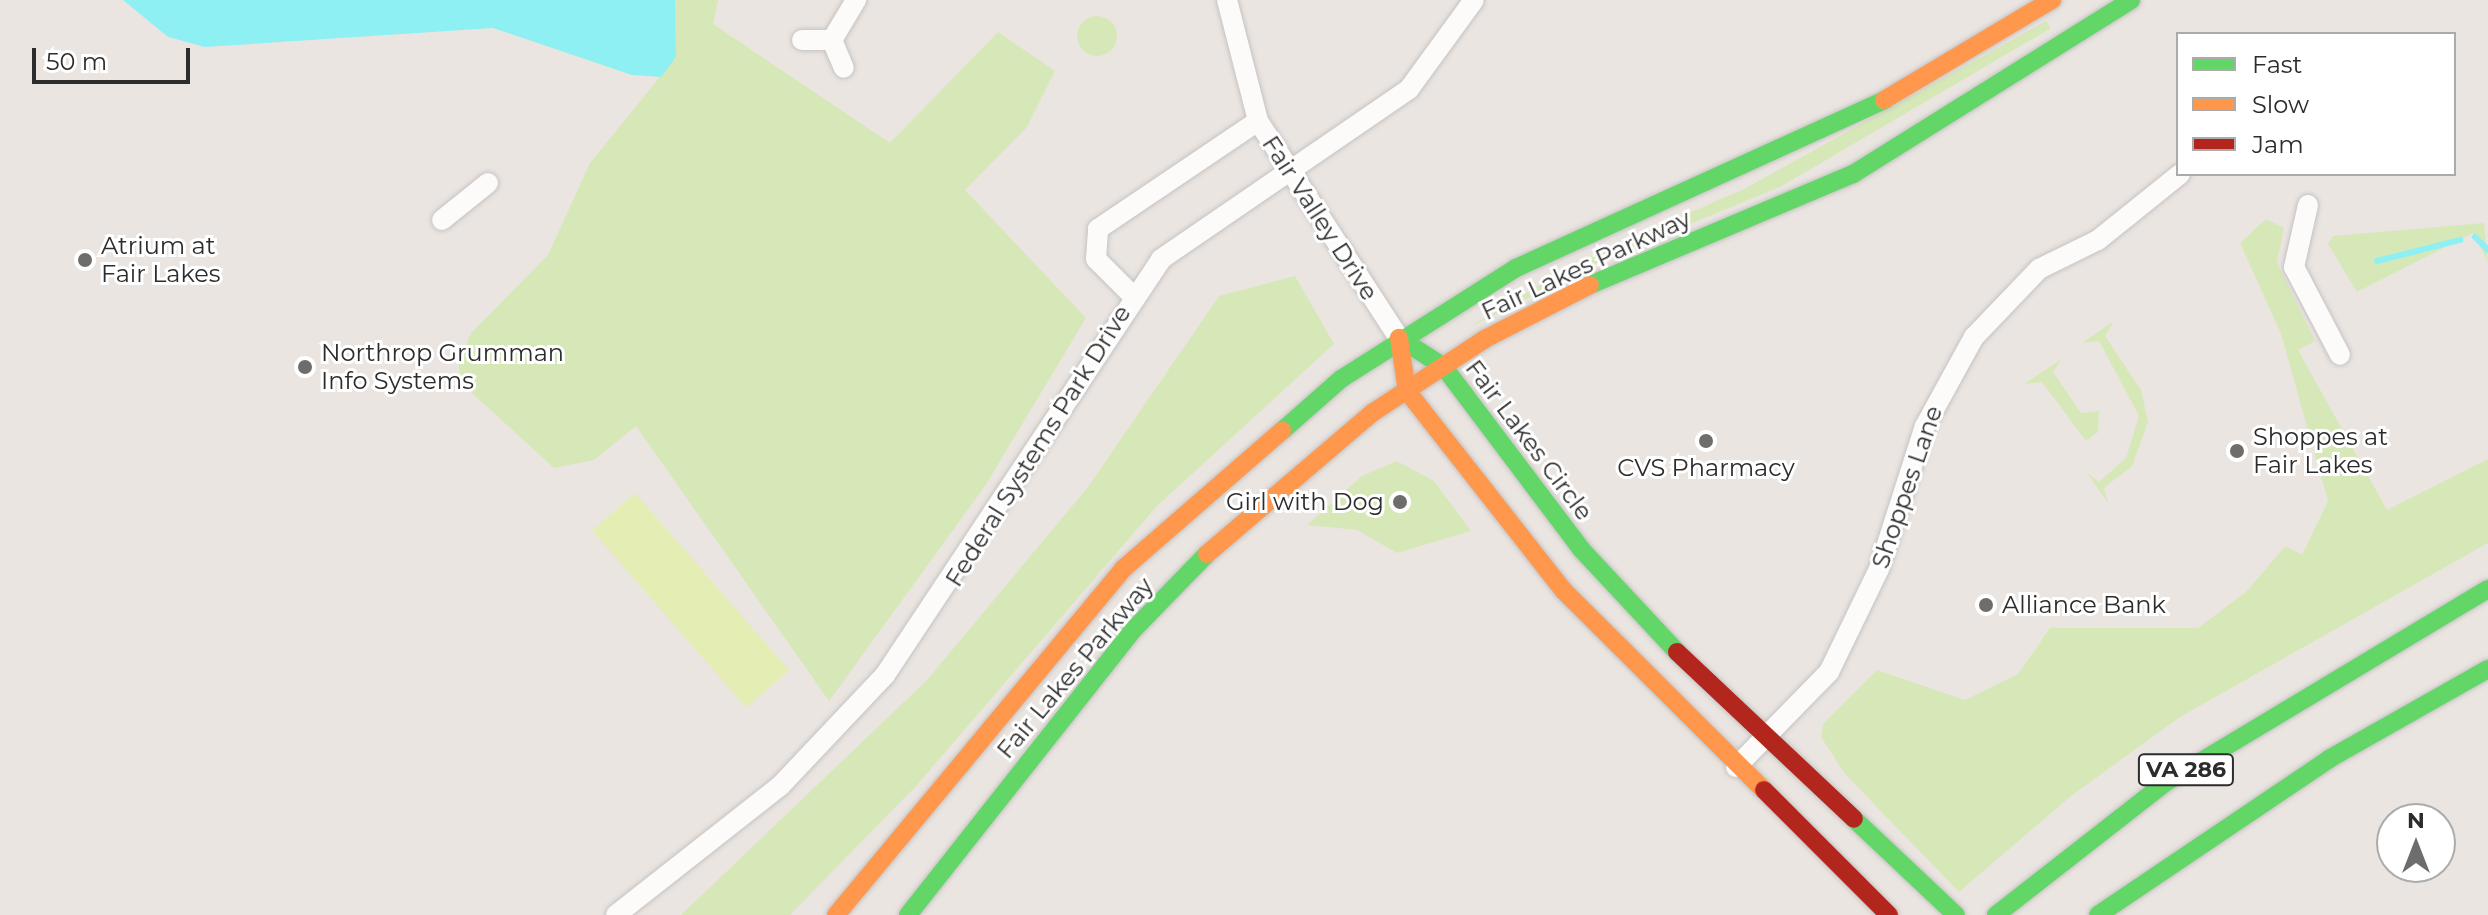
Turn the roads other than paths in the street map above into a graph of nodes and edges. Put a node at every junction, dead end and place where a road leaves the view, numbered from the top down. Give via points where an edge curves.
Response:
1 (856, 0) edge
2 (1227, 0) edge
3 (1474, 0) edge
4 (2052, 0) edge
5 (2117, 4) edge
6 (802, 40) dead end
7 (832, 40) junction
8 (844, 68) dead end
9 (1258, 121) junction
10 (1286, 168) junction
11 (2178, 176) edge
12 (488, 183) dead end
13 (2308, 205) dead end
14 (442, 220) dead end
15 (1133, 296) junction
16 (1399, 338) junction
17 (2340, 355) dead end
18 (1444, 367) junction
19 (1407, 391) junction
20 (2488, 581) edge
21 (2488, 589) edge
22 (2387, 647) junction
23 (2488, 669) edge
24 (1768, 738) junction
25 (1736, 767) junction
26 (1998, 914) edge
27 (616, 915) edge
28 (836, 915) edge
29 (908, 915) edge
30 (1889, 915) edge
31 (1956, 915) edge
32 (2098, 915) edge

1 - 7 street
2 - 9 street, Fair Valley Drive
3 - 10 street, Federal Systems Park Drive via 1409,89
4 - 16 main road, Fair Lakes Parkway via 1883,101 1564,243
5 - 18 main road, Fair Lakes Parkway via 1853,174 1592,284
6 - 7 street
7 - 8 street
9 - 10 street, Fair Valley Drive
9 - 15 street via 1160,181 1095,232 1096,259
10 - 15 street, Federal Systems Park Drive via 1184,239
10 - 16 street, Fair Valley Drive
11 - 24 street, Shoppes Lane via 2098,240 2039,269 1974,337 1925,426 1857,618 1829,672
12 - 14 street
13 - 17 street via 2294,267
15 - 27 street, Federal Systems Park Drive via 941,599 885,675 780,786
16 - 18 main road, Fair Lakes Circle
16 - 19 main road
16 - 28 main road, Fair Lakes Parkway via 1274,432 1123,569
18 - 19 main road, Fair Lakes Parkway
18 - 24 main road, Fair Lakes Circle via 1591,560
19 - 25 main road via 1563,590
19 - 29 main road, Fair Lakes Parkway via 1238,522 1135,628
20 - 22 main road
21 - 22 main road, VA 286
22 - 26 main road, VA 286 via 2165,783
23 - 32 main road, VA 286 via 2329,759
24 - 25 street, Shoppes Lane
24 - 31 main road, Fair Lakes Circle
25 - 30 main road

